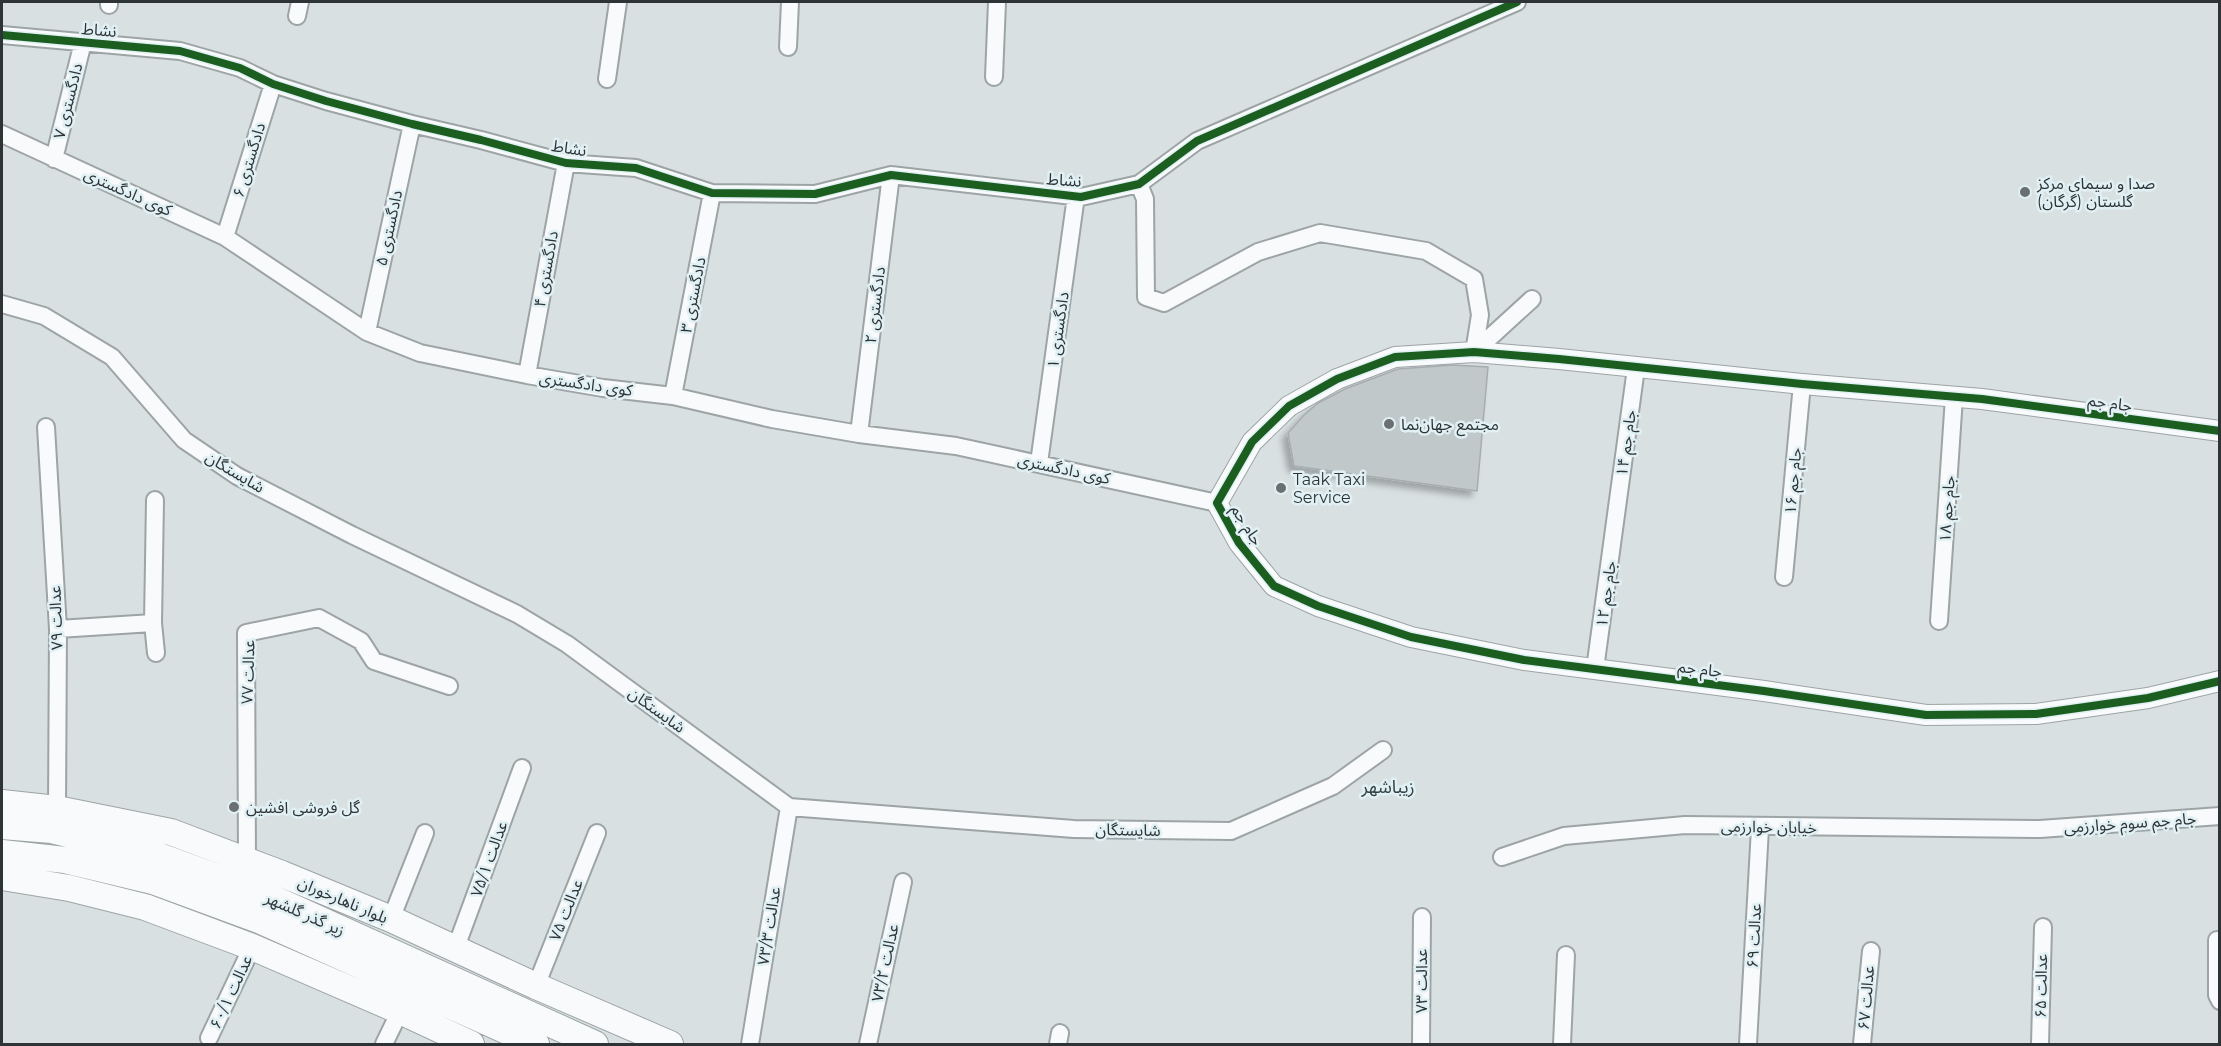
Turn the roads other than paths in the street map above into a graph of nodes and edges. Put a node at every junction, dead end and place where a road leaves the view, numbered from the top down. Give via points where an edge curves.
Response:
1 (618, 2) edge
2 (790, 2) edge
3 (997, 2) edge
4 (1517, 2) edge
5 (2, 35) edge
6 (83, 42) junction
7 (788, 47) dead end
8 (994, 77) dead end
9 (607, 79) dead end
10 (273, 84) junction
11 (411, 124) junction
12 (2, 134) edge
13 (54, 159) junction
14 (566, 163) junction
15 (891, 175) junction
16 (1140, 183) junction
17 (712, 193) junction
18 (1076, 196) junction
19 (225, 237) junction
20 (1532, 299) dead end
21 (2, 304) edge
22 (368, 332) junction
23 (1474, 352) junction
24 (1636, 368) junction
25 (527, 375) junction
26 (1802, 384) junction
27 (673, 396) junction
28 (1954, 397) junction
29 (46, 427) dead end
30 (2220, 431) edge
31 (859, 434) junction
32 (1038, 464) junction
33 (155, 500) dead end
34 (1217, 503) junction
35 (1616, 519) joint
36 (1784, 577) dead end
37 (1939, 621) dead end
38 (153, 622) junction
39 (58, 629) junction
40 (156, 654) dead end
41 (1595, 669) junction
42 (2220, 681) edge
43 (448, 686) dead end
44 (1383, 750) dead end
45 (522, 768) dead end
46 (2, 803) edge
47 (789, 807) junction
48 (57, 809) junction
49 (2220, 816) edge
50 (2, 826) edge
51 (1760, 828) junction
52 (2040, 829) joint
53 (424, 833) dead end
54 (597, 833) dead end
55 (2, 853) edge
56 (1502, 857) dead end
57 (247, 861) junction
58 (2, 876) edge
59 (903, 882) dead end
60 (1422, 917) dead end
61 (391, 919) junction
62 (2043, 927) dead end
63 (2217, 940) dead end
64 (252, 947) junction
65 (455, 950) junction
66 (1870, 951) dead end
67 (1566, 955) dead end
68 (536, 986) junction
69 (2220, 1001) edge
70 (400, 1011) junction
71 (209, 1038) dead end
72 (384, 1044) edge
73 (471, 1044) edge
74 (536, 1044) edge
75 (595, 1044) edge
76 (670, 1044) edge
77 (750, 1044) edge
78 (868, 1044) edge
79 (1421, 1044) edge
80 (1562, 1044) edge
81 (1748, 1044) edge
82 (1862, 1044) edge
83 (2040, 1044) edge

1 - 9 street
2 - 7 street
3 - 8 street
4 - 16 street via 1197,141
5 - 6 street, نشاط
6 - 10 street, نشاط via 180,51 240,68
6 - 13 street, دادگستری ۷
10 - 11 street, نشاط
10 - 19 street, دادگستری ۶
11 - 14 street, نشاط
11 - 22 street, دادگستری ۵
12 - 13 street, کوی دادگستری
13 - 19 street, کوی دادگستری
14 - 17 street, نشاط via 636,168
14 - 25 street, دادگستری ۴
15 - 17 street, نشاط via 815,194
15 - 18 street, نشاط
15 - 31 street, دادگستری ۲
16 - 18 street, نشاط
16 - 23 street via 1145,199 1146,297 1164,303 1258,252 1320,233 1332,235 1426,251 1474,279 1480,315
17 - 27 street, دادگستری ۳
18 - 32 street, دادگستری ۱
19 - 22 street, کوی دادگستری
20 - 23 street
21 - 47 street, شایستگان via 44,316 112,357 184,440 237,477 517,614 567,644
22 - 25 street, کوی دادگستری via 420,353
23 - 24 street, جام جم
23 - 34 street, جام جم via 1395,357 1337,379 1289,406 1252,442
24 - 26 street, جام جم
24 - 35 street, ۱۴ جام جم
25 - 27 street, کوی دادگستری
26 - 28 street, جام جم
26 - 36 street, ۱۶ جام جم
27 - 31 street, کوی دادگستری
28 - 30 street, جام جم
28 - 37 street, ۱۸ جام جم
29 - 39 street, عدالت ۷۹
31 - 32 street, کوی دادگستری via 956,446
32 - 34 street, کوی دادگستری
33 - 38 street
34 - 41 street, جام جم via 1239,543 1274,586 1318,606 1411,637 1524,660
35 - 41 street, ۱۲ جام جم
38 - 39 street
38 - 40 street
39 - 48 street, عدالت ۷۹
41 - 42 street, جام جم via 1926,715 2036,714 2148,698
43 - 57 street, عدالت ۷۷ via 374,661 361,641 319,618 246,633
44 - 47 street, شایستگان via 1333,786 1231,831 1074,829
45 - 65 street, ۷۵/۱ عدالت
46 - 48 main road, بلوار ناهارخوران
47 - 77 street, ۷۳/۳ عدالت
48 - 57 main road, بلوار ناهارخوران via 171,832
49 - 52 street, جام جم سوم خوارزمی
50 - 75 main road, زیر گذر گلشهر via 52,830 162,857 268,896
51 - 52 street, خیابان خوارزمی
51 - 56 street, خیابان خوارزمی via 1684,825 1564,836
51 - 81 street, عدالت ۶۹
53 - 61 street
54 - 68 street, ۷۵ عدالت
55 - 74 main road, زیر گذر گلشهر via 65,860 153,881 259,920
57 - 61 main road, بلوار ناهارخوران
58 - 64 main road via 146,907
59 - 78 street, عدالت ۷۳/۲
60 - 79 street, عدالت ۷۳
61 - 65 main road, بلوار ناهارخوران
62 - 83 street, عدالت ۶۵
63 - 69 street
64 - 70 main road
64 - 71 street, ۶۰/۱ عدالت
65 - 68 main road, بلوار ناهارخوران
66 - 82 street, عدالت ۶۷
67 - 80 street
68 - 76 main road, بلوار ناهارخوران
70 - 72 street
70 - 73 main road

